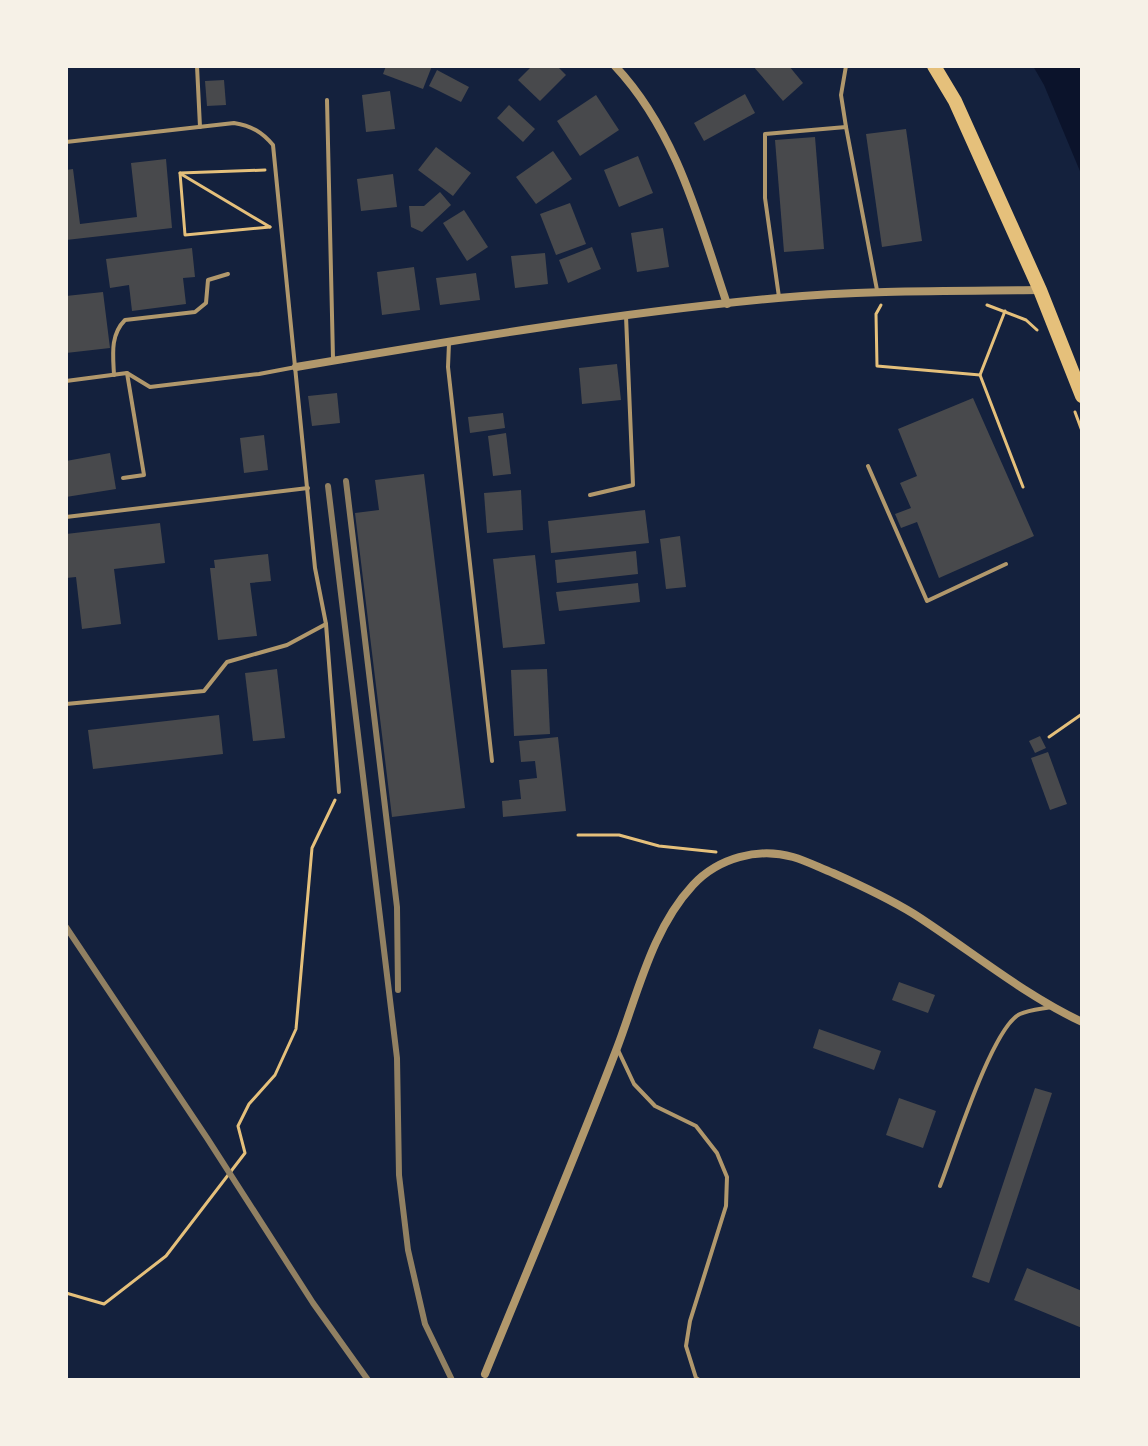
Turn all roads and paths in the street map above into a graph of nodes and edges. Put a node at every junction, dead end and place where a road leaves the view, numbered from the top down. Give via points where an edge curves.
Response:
1 (197, 66) edge
2 (615, 66) edge
3 (846, 66) edge
4 (934, 66) edge
5 (327, 100) dead end
6 (200, 127) junction
7 (846, 127) junction
8 (66, 142) edge
9 (266, 170) dead end
10 (180, 173) junction
11 (228, 274) dead end
12 (1040, 290) junction
13 (877, 292) junction
14 (779, 298) junction
15 (882, 303) dead end
16 (727, 304) junction
17 (979, 304) dead end
18 (626, 316) junction
19 (450, 341) junction
20 (333, 361) junction
21 (296, 367) junction
22 (127, 373) junction
23 (114, 375) junction
24 (980, 375) junction
25 (66, 381) edge
26 (1082, 396) edge
27 (868, 466) dead end
28 (123, 478) dead end
29 (1023, 487) dead end
30 (308, 488) junction
31 (590, 495) dead end
32 (66, 517) edge
33 (1006, 564) dead end
34 (326, 624) junction
35 (66, 704) edge
36 (1082, 714) edge
37 (1049, 737) dead end
38 (492, 761) dead end
39 (339, 792) joint
40 (578, 835) dead end
41 (740, 858) junction
42 (1051, 1007) junction
43 (1082, 1022) edge
44 (617, 1048) junction
45 (940, 1186) dead end
46 (66, 1293) edge
47 (487, 1377) edge
48 (699, 1380) edge

1 - 6 lane
2 - 16 street via 660,126 685,178
3 - 7 lane via 841,95
4 - 12 main road via 955,101
5 - 20 lane
6 - 8 lane
6 - 21 lane via 249,126 273,145
7 - 13 lane
7 - 14 lane via 765,134 765,198
9 - 10 path
10 - 10 path via 206,189 270,227 185,235
11 - 23 lane via 208,280 206,303 195,312 125,320 113,344
12 - 13 street
12 - 26 main road
13 - 14 street
14 - 16 street
15 - 24 path via 876,314 877,366
16 - 18 street
17 - 24 path via 1005,311
18 - 19 street
18 - 31 lane via 633,485
19 - 20 street
19 - 38 lane via 448,367
20 - 21 street
21 - 22 lane via 150,387
21 - 30 lane
22 - 23 lane
22 - 28 lane via 144,475
23 - 25 lane
24 - 29 path
27 - 33 lane via 927,601
30 - 32 lane
30 - 34 lane
34 - 35 lane via 287,645 227,662 204,691
34 - 39 lane
36 - 37 path
39 - 46 path via 312,848 296,1029 275,1075 249,1104 238,1126 245,1153 154,1266 104,1304
40 - 41 path via 619,835
41 - 42 street via 768,852 794,857 877,893
41 - 44 street via 716,866 696,881 668,919
42 - 43 street
42 - 45 lane via 1019,1014 1004,1029 991,1050
44 - 47 street
44 - 48 lane via 634,1084 655,1106 696,1126 727,1177 726,1206 686,1346

